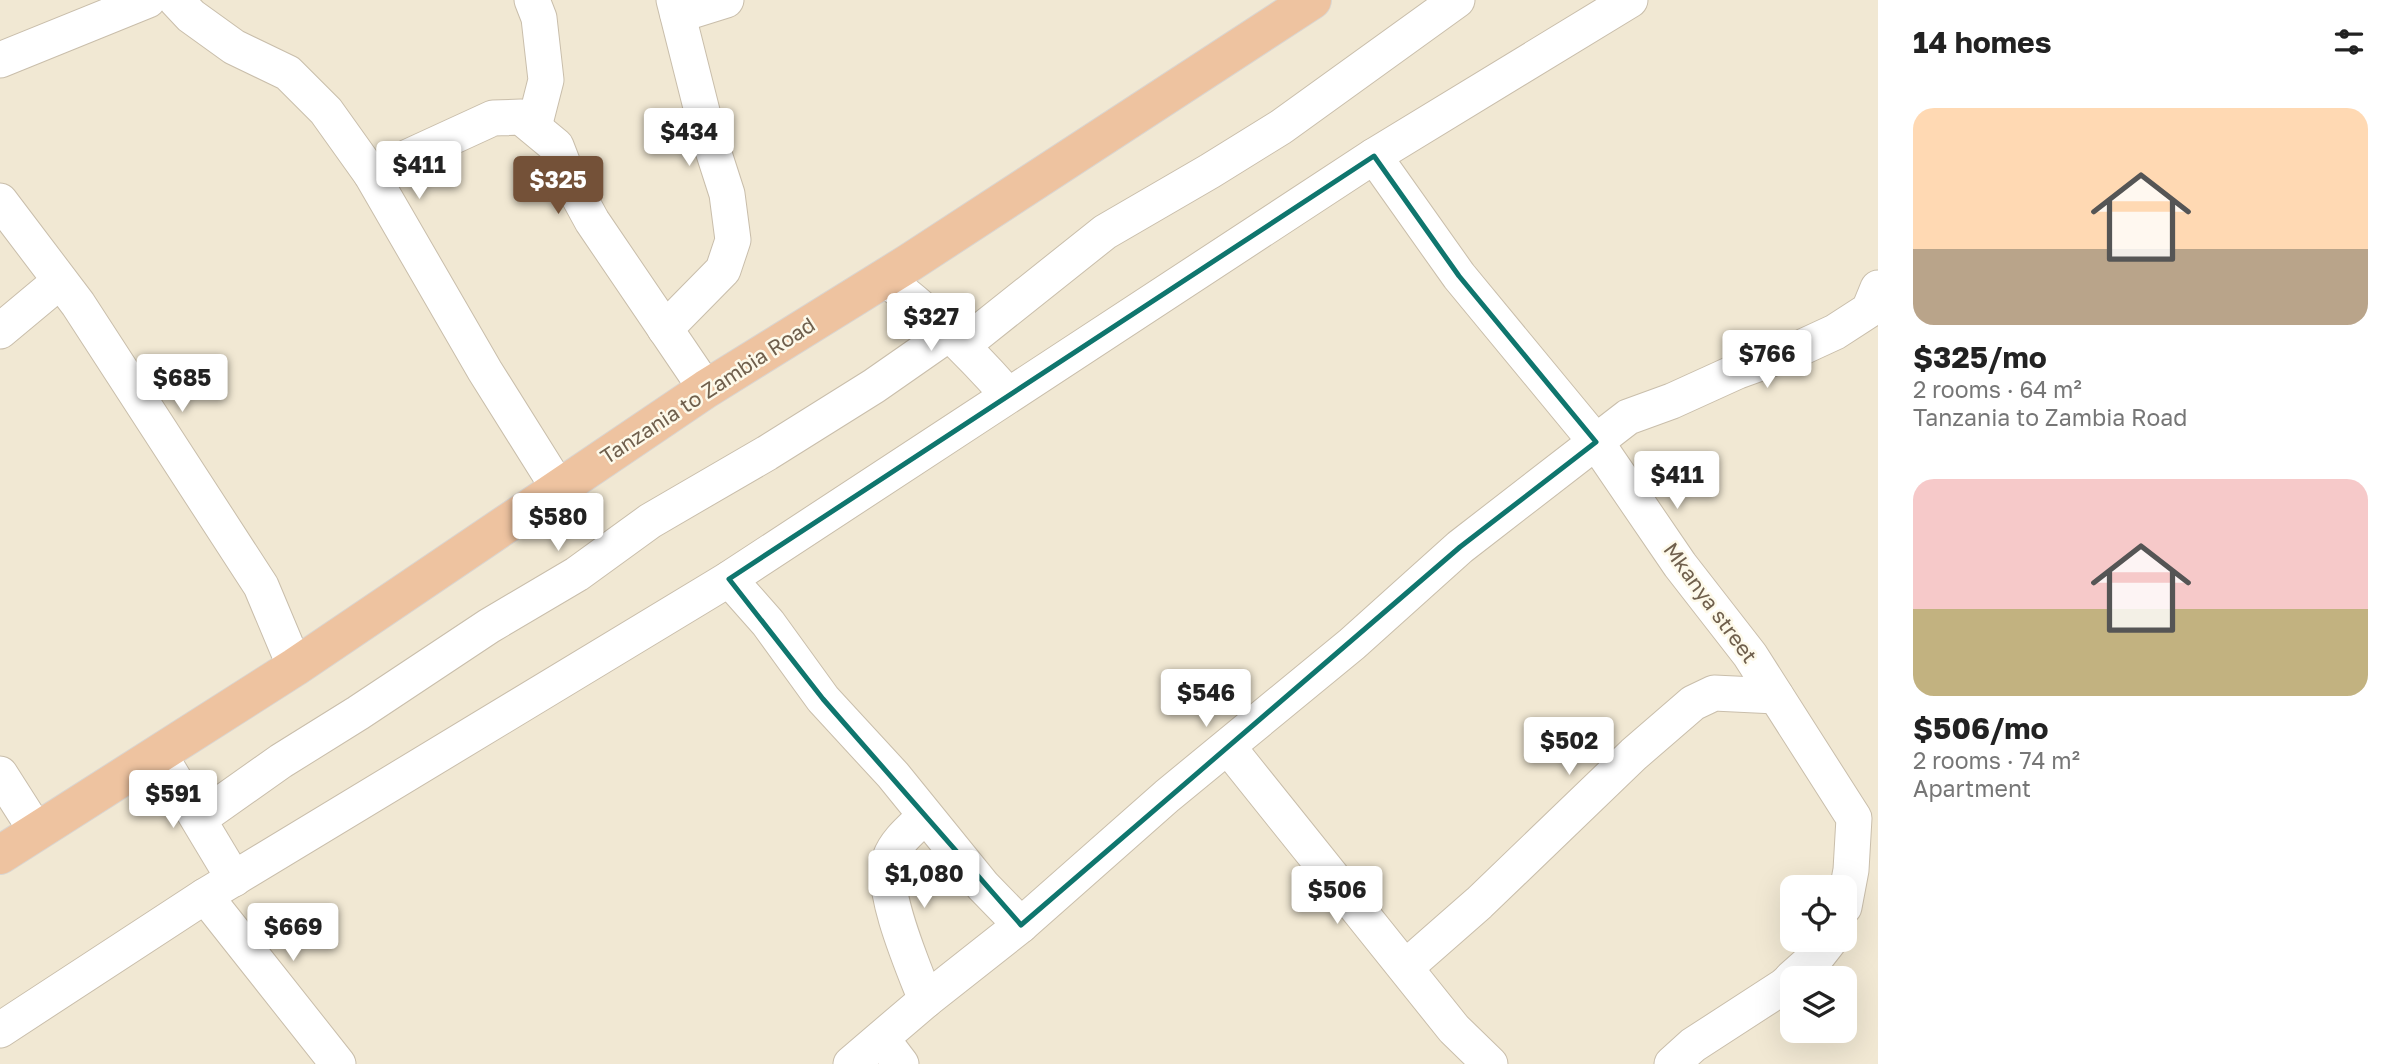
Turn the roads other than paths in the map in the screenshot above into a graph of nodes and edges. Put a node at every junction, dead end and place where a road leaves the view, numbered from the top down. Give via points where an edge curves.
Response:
1 (148, 0) edge
2 (532, 0) edge
3 (726, 0) edge
4 (1312, 0) edge
5 (1457, 0) edge
6 (1630, 0) edge
7 (182, 2) edge
8 (676, 8) edge
9 (0, 60) edge
10 (534, 127) junction
11 (1374, 156) junction
12 (371, 174) junction
13 (0, 201) edge
14 (884, 278) junction
15 (60, 281) junction
16 (1878, 288) edge
17 (665, 329) junction
18 (0, 331) edge
19 (956, 339) junction
20 (706, 389) junction
21 (1008, 395) junction
22 (1596, 442) junction
23 (559, 489) junction
24 (729, 579) junction
25 (295, 667) junction
26 (1776, 696) junction
27 (1228, 747) junction
28 (159, 754) junction
29 (0, 774) edge
30 (925, 816) junction
31 (1866, 818) edge
32 (199, 819) junction
33 (37, 832) junction
34 (0, 855) edge
35 (1850, 875) edge
36 (219, 888) junction
37 (1021, 925) junction
38 (1821, 952) edge
39 (1806, 966) edge
40 (1406, 967) junction
41 (1780, 986) edge
42 (926, 1000) junction
43 (0, 1030) edge
44 (874, 1057) edge
45 (338, 1064) edge
46 (1490, 1064) edge
47 (1672, 1064) edge

1 - 9 street
2 - 10 street via 539,18 546,80
3 - 8 street
4 - 14 highway, Tanzania to Zambia Road
5 - 19 street via 1280,127 1105,232
6 - 11 street
7 - 12 street via 191,16 234,47 288,73 327,111
8 - 17 street via 727,194 733,240 723,270
10 - 12 street via 521,117 493,118
10 - 17 street via 556,146 592,220
11 - 21 street
11 - 22 street, Mkanya street via 1459,276
12 - 23 street
13 - 15 street
14 - 19 street
14 - 20 highway, Tanzania to Zambia Road
15 - 18 street
15 - 25 street via 261,586
16 - 22 street via 1869,310 1835,332 1628,417
17 - 20 street
19 - 21 street
19 - 32 street via 650,521 577,574 489,626
20 - 23 highway, Tanzania to Zambia Road
21 - 24 street
22 - 26 street, Mkanya street
22 - 27 street via 1460,547
23 - 25 highway, Tanzania to Zambia Road
24 - 30 street via 768,623 823,699
24 - 36 street
25 - 28 highway, Tanzania to Zambia Road
26 - 31 street, Mkanya street
26 - 40 street via 1714,693 1693,703
27 - 37 street
27 - 40 street
28 - 32 street
28 - 33 highway, Tanzania to Zambia Road
29 - 33 street
30 - 37 street
30 - 42 street via 890,859 890,888
31 - 35 street, Mkanya street
32 - 36 street
33 - 34 highway, Tanzania to Zambia Road
36 - 43 street
36 - 45 street
37 - 42 street
38 - 39 street
40 - 46 street via 1454,1029
41 - 47 street
42 - 44 street

